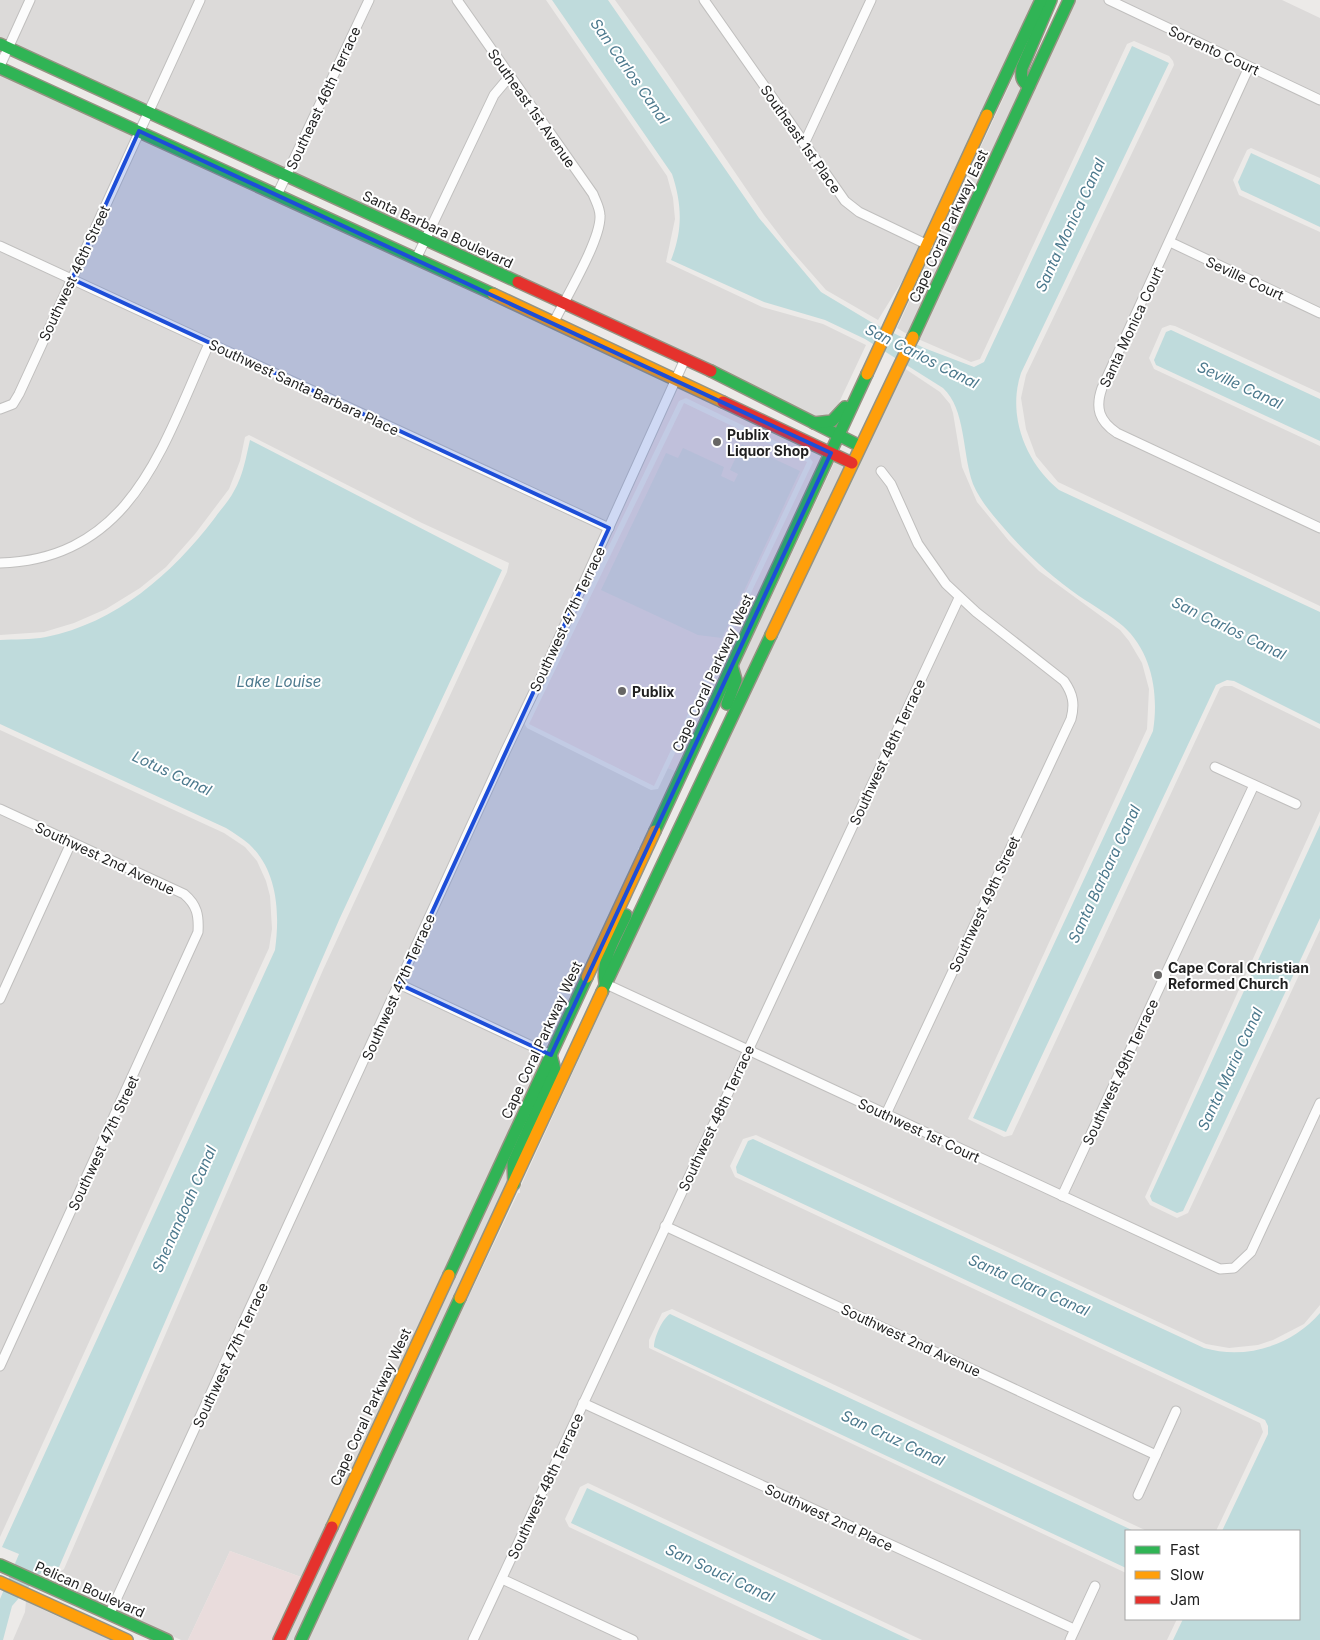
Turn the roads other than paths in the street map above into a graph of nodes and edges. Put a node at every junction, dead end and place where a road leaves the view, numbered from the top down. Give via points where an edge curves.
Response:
1 (30, 0) edge
2 (200, 0) edge
3 (369, 0) edge
4 (457, 0) edge
5 (704, 0) edge
6 (871, 0) edge
7 (1041, 0) edge
8 (1052, 0) edge
9 (1069, 0) edge
10 (1109, 0) edge
11 (4, 46) edge
12 (0, 67) edge
13 (1249, 67) junction
14 (510, 76) junction
15 (1029, 86) junction
16 (1320, 100) edge
17 (148, 112) junction
18 (139, 132) junction
19 (804, 144) junction
20 (286, 176) junction
21 (277, 195) junction
22 (426, 240) junction
23 (1170, 242) junction
24 (928, 245) junction
25 (0, 246) edge
26 (416, 259) junction
27 (72, 279) junction
28 (563, 304) junction
29 (1320, 314) edge
30 (554, 322) junction
31 (209, 344) junction
32 (874, 353) junction
33 (685, 359) junction
34 (675, 380) junction
35 (2, 409) edge
36 (814, 423) junction
37 (840, 436) junction
38 (860, 446) junction
39 (831, 453) junction
40 (852, 463) junction
41 (881, 471) dead end
42 (609, 528) junction
43 (1320, 528) edge
44 (0, 563) edge
45 (959, 598) junction
46 (732, 666) junction
47 (1215, 767) dead end
48 (1254, 785) junction
49 (692, 800) junction
50 (1296, 804) dead end
51 (0, 809) edge
52 (71, 843) junction
53 (645, 854) junction
54 (199, 918) joint
55 (398, 984) junction
56 (606, 984) junction
57 (0, 999) edge
58 (747, 1051) junction
59 (551, 1054) junction
60 (1320, 1103) edge
61 (886, 1114) junction
62 (514, 1187) junction
63 (1062, 1196) junction
64 (665, 1226) junction
65 (4, 1347) edge
66 (0, 1366) edge
67 (583, 1403) junction
68 (1176, 1411) dead end
69 (1156, 1455) junction
70 (1138, 1495) dead end
71 (0, 1564) edge
72 (502, 1579) junction
73 (0, 1582) edge
74 (1095, 1586) dead end
75 (56, 1608) junction
76 (110, 1613) junction
77 (1074, 1630) junction
78 (102, 1635) edge
79 (127, 1640) edge
80 (167, 1640) edge
81 (279, 1640) edge
82 (301, 1640) edge
83 (473, 1640) edge
84 (634, 1640) edge
85 (1070, 1640) edge

1 - 11 street
2 - 17 street, Southwest 46th Street
3 - 20 street, Southeast 46th Terrace
4 - 14 street, Southeast 1st Avenue
5 - 19 street, Southeast 1st Place
6 - 19 street
7 - 24 main road, Cape Coral Parkway East
8 - 15 main road via 1022,68 1021,76
9 - 15 main road, Cape Coral Parkway East
10 - 13 street, Sorrento Court
11 - 12 street
11 - 17 main road, Santa Barbara Boulevard
12 - 18 main road
13 - 16 street, Sorrento Court
13 - 23 street, Santa Monica Court
14 - 22 street via 494,95
14 - 28 street, Southeast 1st Avenue via 599,206 600,218 593,242
15 - 38 main road, Cape Coral Parkway East
17 - 18 street, Southwest 46th Street
17 - 20 main road, Santa Barbara Boulevard
18 - 21 main road
18 - 27 street, Southwest 46th Street
19 - 24 street, Southeast 1st Place via 850,205
20 - 21 street, Southeast 46th Terrace
20 - 22 main road, Santa Barbara Boulevard
21 - 26 main road
22 - 26 street
22 - 28 main road, Santa Barbara Boulevard
23 - 29 street, Seville Court
23 - 43 street, Santa Monica Court via 1102,388 1098,413 1117,433
24 - 32 main road, Cape Coral Parkway East
25 - 27 street, Southwest Santa Barbara Place
26 - 30 main road
27 - 31 street, Southwest Santa Barbara Place
27 - 35 street, Southwest 46th Street via 19,394 13,404
28 - 30 street
28 - 33 main road, Santa Barbara Boulevard
30 - 34 main road
31 - 42 street, Southwest Santa Barbara Place
31 - 44 street via 144,482 128,504 106,525 61,551 22,562
32 - 36 main road via 839,417 830,423
32 - 37 main road
33 - 34 street, Southwest 47th Terrace
33 - 36 main road, Santa Barbara Boulevard
34 - 39 main road
34 - 42 street, Southwest 47th Terrace
36 - 37 main road, Santa Barbara Boulevard
37 - 38 main road, Santa Barbara Boulevard
37 - 39 main road
38 - 40 main road, Cape Coral Parkway East
39 - 40 main road
39 - 46 main road, Cape Coral Parkway West
40 - 49 main road
41 - 45 street via 892,484 918,544
42 - 55 street, Southwest 47th Terrace
45 - 58 street, Southwest 48th Terrace
45 - 61 street, Southwest 49th Street via 1064,681 1071,691 1074,707
46 - 49 main road via 735,689 695,773
46 - 53 main road, Cape Coral Parkway West
47 - 48 street
48 - 50 street
48 - 63 street, Southwest 49th Terrace
49 - 56 main road
51 - 52 street, Southwest 2nd Avenue
52 - 54 street, Southwest 2nd Avenue via 184,894 194,902
52 - 57 street
53 - 56 main road via 646,871 604,965
53 - 59 main road, Cape Coral Parkway West
54 - 65 street, Southwest 47th Street via 198,932 149,1043
55 - 59 street
55 - 76 street, Southwest 47th Terrace
56 - 58 street, Southwest 1st Court
56 - 62 main road
58 - 61 street, Southwest 1st Court
58 - 64 street, Southwest 48th Terrace
59 - 62 main road via 555,1070 513,1163
59 - 81 main road, Cape Coral Parkway West
60 - 63 street, Southwest 1st Court via 1251,1252 1234,1268 1220,1269
61 - 63 street, Southwest 1st Court
62 - 82 main road
64 - 67 street, Southwest 48th Terrace
64 - 69 street, Southwest 2nd Avenue
65 - 66 street, Southwest 47th Street
67 - 72 street, Southwest 48th Terrace
67 - 77 street, Southwest 2nd Place
68 - 69 street
69 - 70 street
71 - 76 main road, Pelican Boulevard
72 - 83 street, Southwest 48th Terrace
72 - 84 street
73 - 75 main road
74 - 77 street
75 - 76 main road via 87,1616
75 - 78 main road
76 - 80 main road, Pelican Boulevard
77 - 85 street
78 - 79 main road

